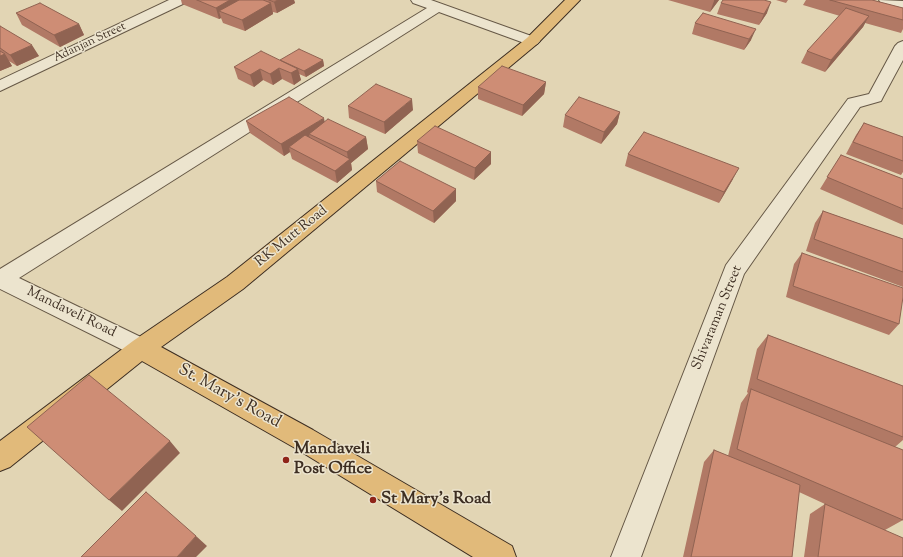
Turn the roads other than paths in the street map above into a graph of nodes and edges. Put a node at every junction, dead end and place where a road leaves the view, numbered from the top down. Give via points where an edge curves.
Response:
1 (180, 0) edge
2 (418, 0) edge
3 (573, 0) edge
4 (886, 0) edge
5 (903, 5) edge
6 (438, 7) junction
7 (532, 41) junction
8 (903, 46) edge
9 (0, 86) edge
10 (1, 279) edge
11 (141, 348) junction
12 (0, 458) edge
13 (501, 557) edge
14 (626, 557) edge

1 - 9 street, Adanjan Street
2 - 6 street
3 - 7 main road, RK Mutt Road
4 - 5 street
6 - 7 street
6 - 10 street
7 - 11 main road, RK Mutt Road via 235,283
8 - 14 street, Shivaraman Street via 875,97 854,103 734,271
10 - 11 street, Mandaveli Road
11 - 12 main road, RK Mutt Road
11 - 13 main road, St. Mary's Road via 304,439

